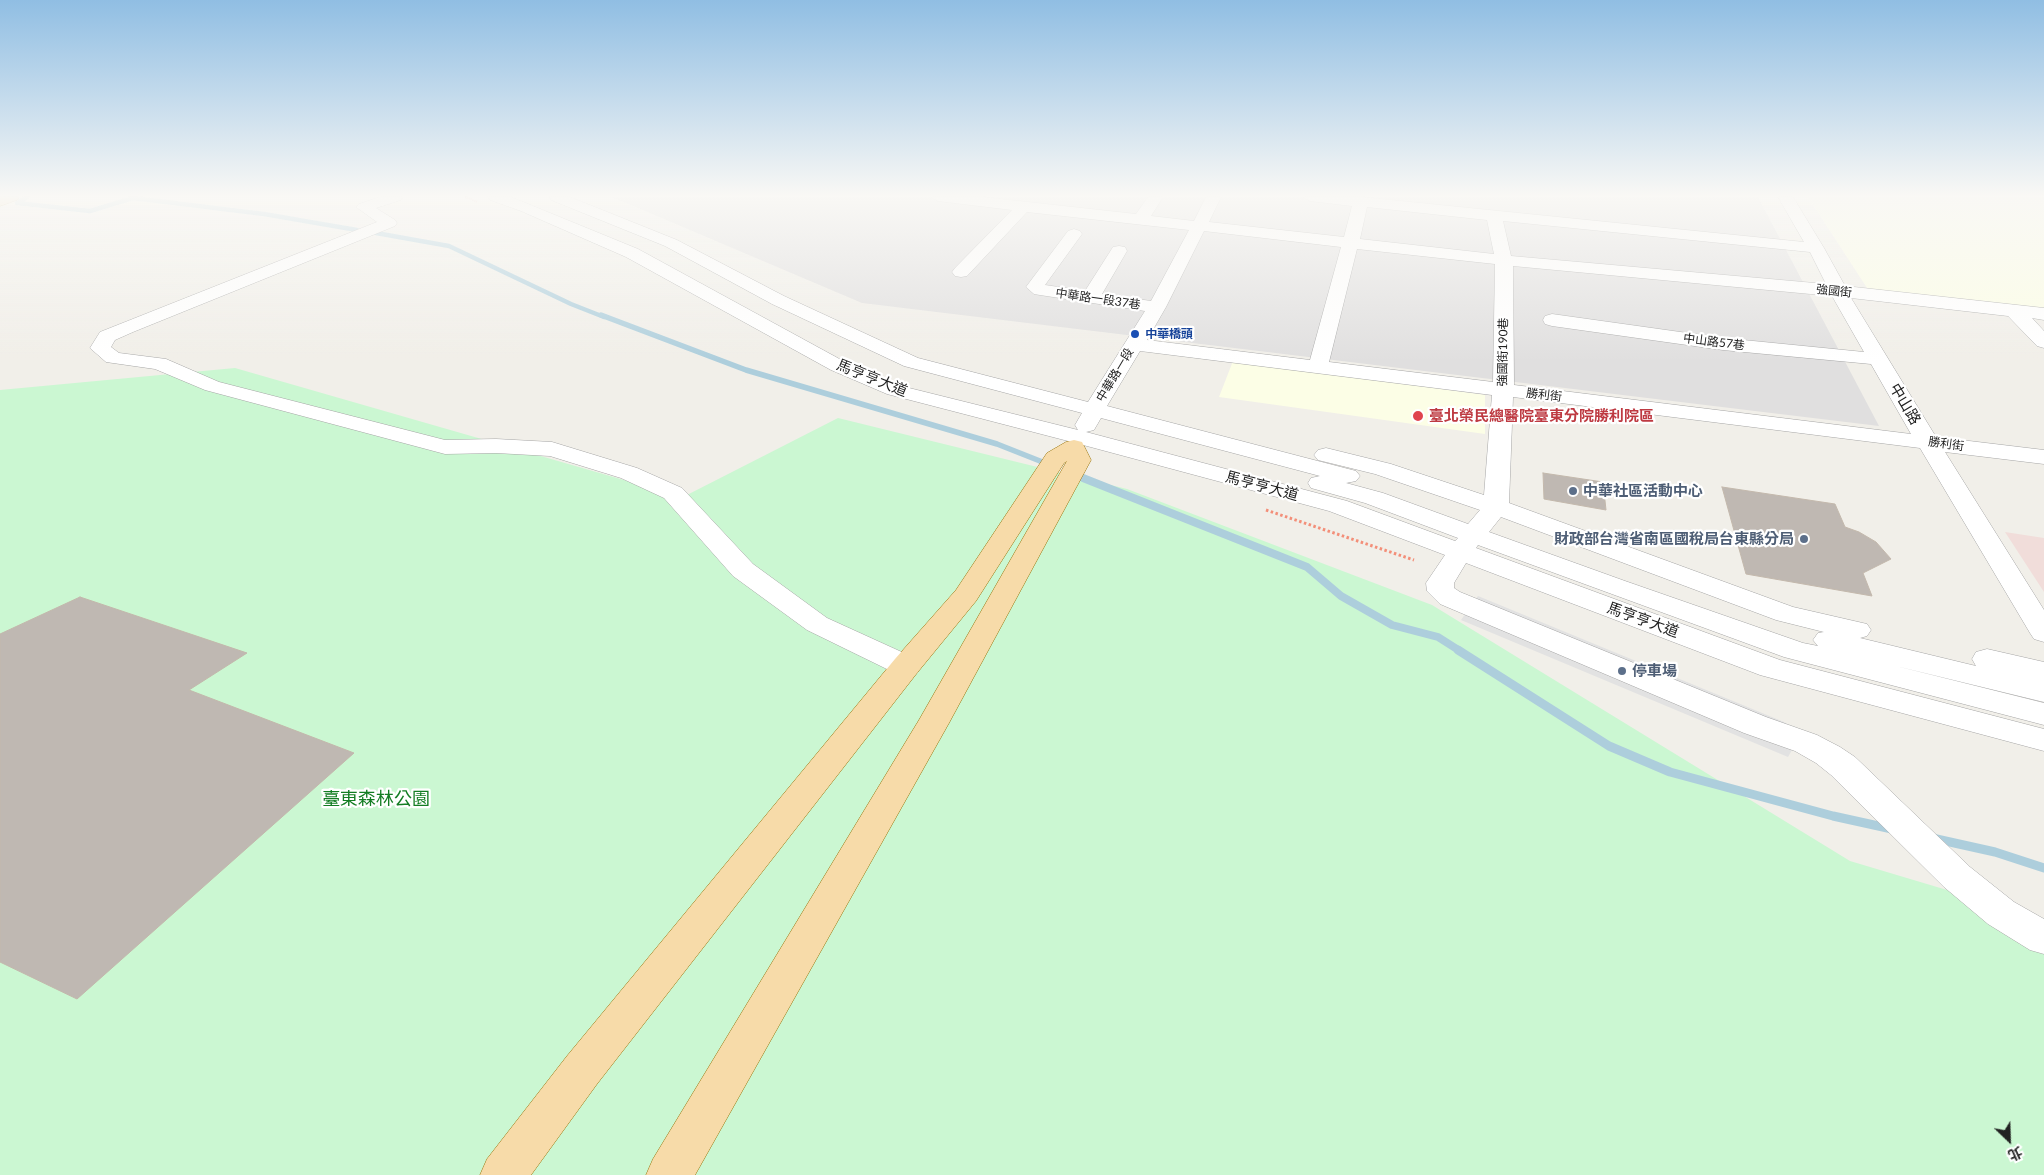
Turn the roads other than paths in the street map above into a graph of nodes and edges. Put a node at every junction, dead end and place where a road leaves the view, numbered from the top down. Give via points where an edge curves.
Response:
1 (1119, 251) dead end
2 (315, 252) edge
3 (644, 252) edge
4 (645, 252) edge
5 (697, 252) edge
6 (706, 252) edge
7 (980, 252) edge
8 (1061, 252) edge
9 (1186, 252) edge
10 (1348, 252) edge
11 (1430, 252) edge
12 (1502, 252) edge
13 (1818, 252) edge
14 (1504, 260) junction
15 (961, 272) dead end
16 (1838, 291) junction
17 (1090, 298) junction
18 (1157, 308) junction
19 (2014, 311) junction
20 (2044, 314) edge
21 (1552, 320) dead end
22 (2044, 342) edge
23 (1134, 344) junction
24 (889, 346) junction
25 (860, 358) junction
26 (1878, 359) junction
27 (838, 366) junction
28 (1318, 366) junction
29 (1503, 390) junction
30 (1088, 423) junction
31 (1927, 442) junction
32 (2044, 458) edge
33 (1478, 529) junction
34 (2044, 633) edge
35 (906, 666) junction
36 (2044, 672) edge
37 (2044, 692) edge
38 (2044, 714) edge
39 (2044, 740) edge
40 (2044, 938) edge
41 (503, 1175) edge
42 (669, 1175) edge

1 - 17 street
2 - 35 street via 107,336 100,348 113,358 159,363 212,386 445,447 552,449 629,473 674,493 743,570 817,624
3 - 27 street, 馬亨亨大道
4 - 25 street, 馬亨亨大道
5 - 24 street, 馬亨亨大道 via 778,300
6 - 24 street, 馬亨亨大道 via 785,284
7 - 15 street
8 - 17 street, 中華路一段37巷 via 1035,287
9 - 18 street, 中華路一段
10 - 28 street
11 - 14 street, 強國街
12 - 14 street, 強國街190巷
13 - 16 street, 中山路
14 - 16 street, 強國街
14 - 29 street, 強國街190巷
16 - 19 street, 強國街
16 - 26 street, 中山路
17 - 18 street, 中華路一段37巷
18 - 23 street, 中華路一段
19 - 20 street, 強國街
19 - 22 street
21 - 26 street, 中山路57巷 via 1723,344
23 - 28 street, 勝利街
23 - 30 street, 中華路一段
24 - 30 street, 馬亨亨大道 via 911,362
25 - 27 street
25 - 30 street, 馬亨亨大道 via 908,378
26 - 31 street, 中山路
27 - 30 street, 馬亨亨大道 via 894,390
28 - 29 street, 勝利街
29 - 31 street, 勝利街
29 - 33 street, 強國街190巷
30 - 33 street, 馬亨亨大道 via 1338,506
30 - 33 street, 馬亨亨大道 via 1355,478
30 - 35 main road via 1055,458 966,595
30 - 42 main road via 1079,460 943,706
31 - 32 street, 勝利街
31 - 34 street, 中山路
33 - 36 street, 馬亨亨大道 via 1786,614
33 - 37 street, 馬亨亨大道 via 1815,636
33 - 38 street, 馬亨亨大道 via 1794,650
33 - 39 street, 馬亨亨大道 via 1771,668
33 - 40 street via 1440,583 1441,591 1450,598 1828,755 1957,877 2001,914
35 - 41 main road via 588,1062

